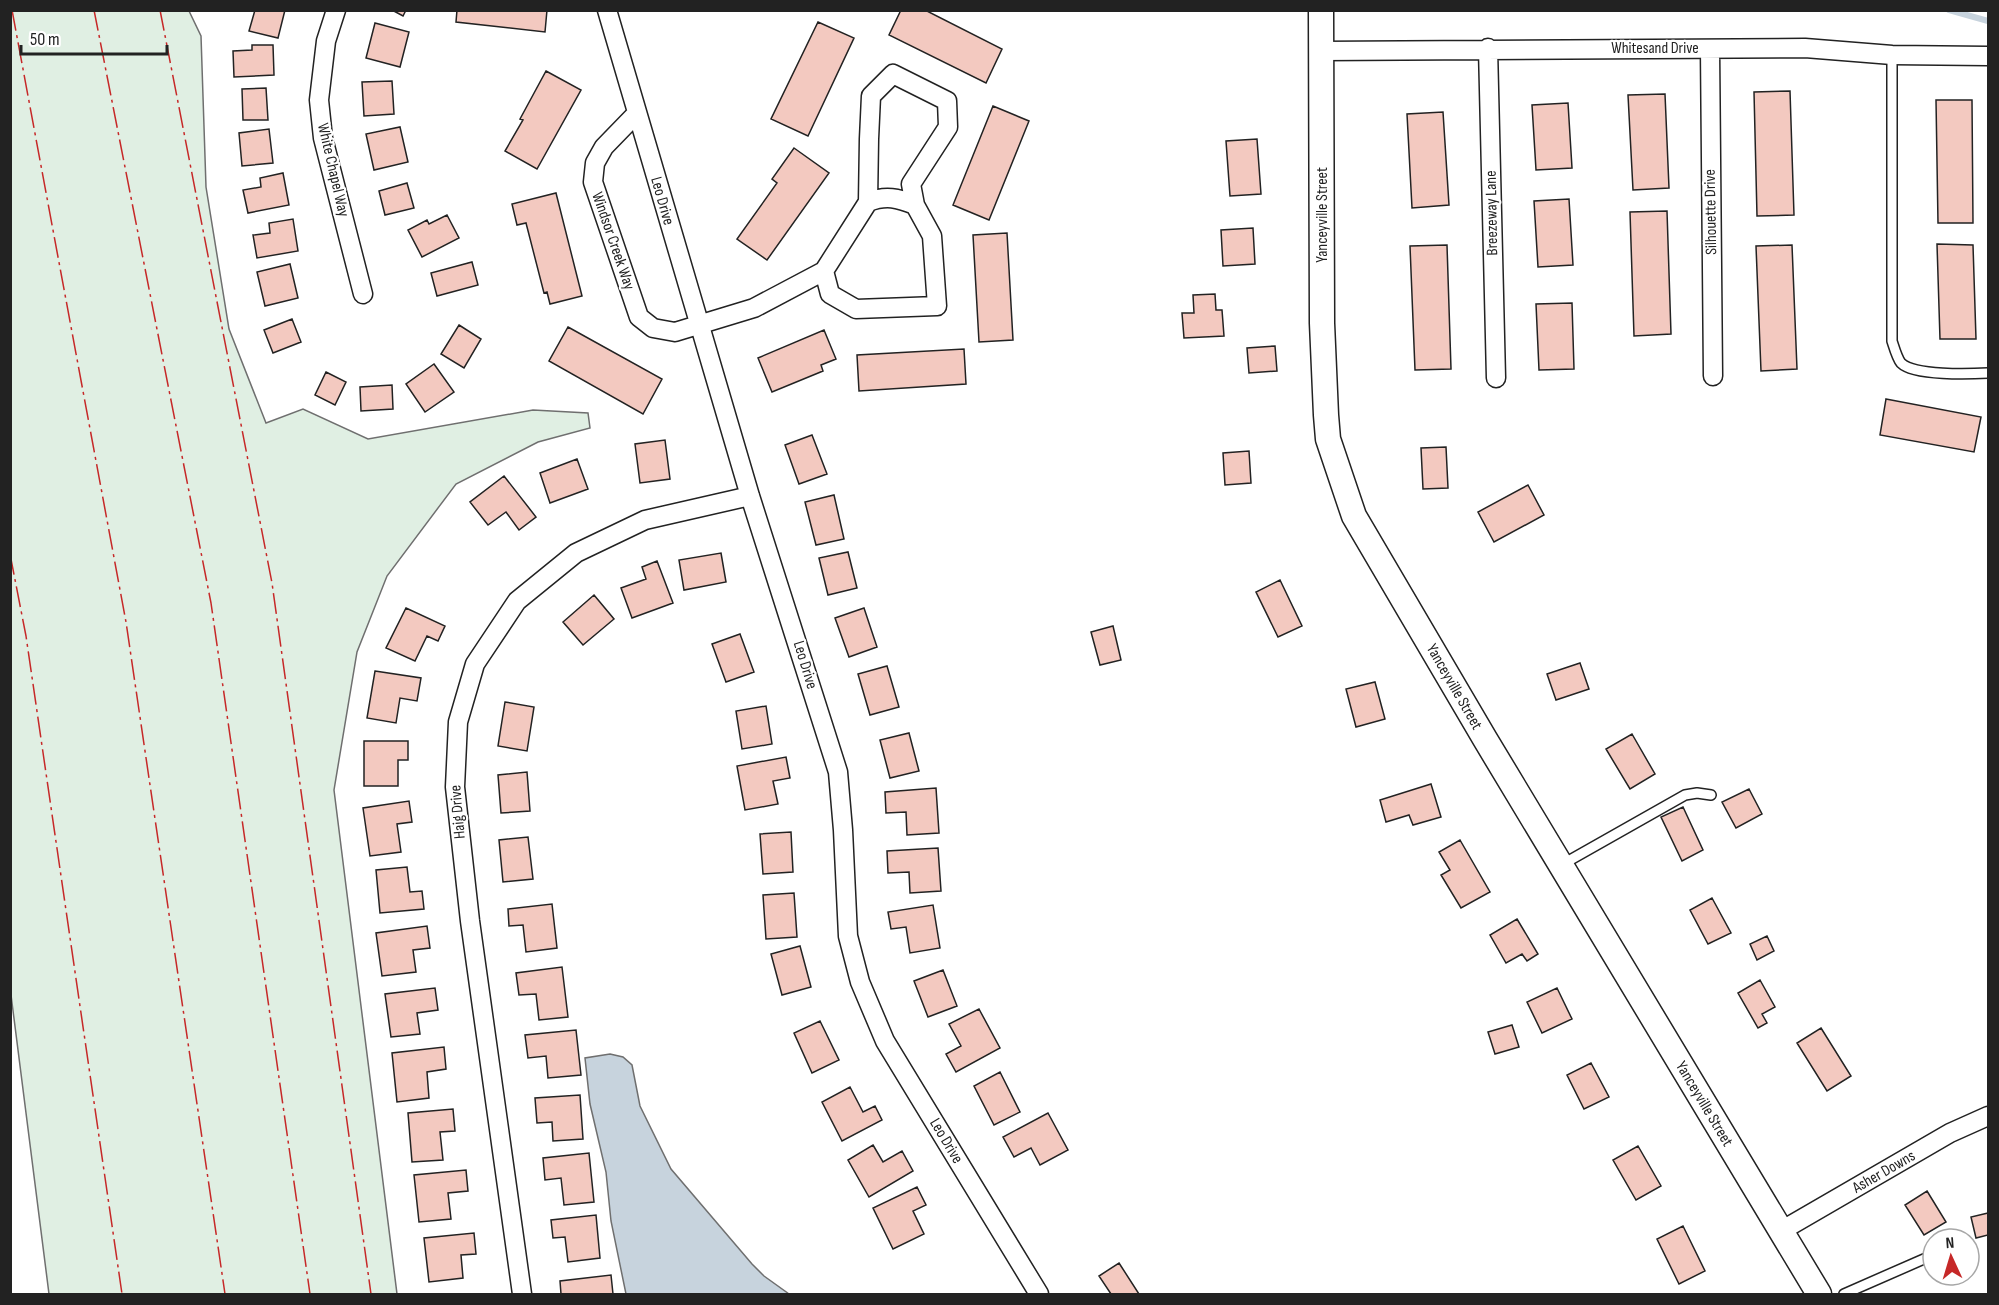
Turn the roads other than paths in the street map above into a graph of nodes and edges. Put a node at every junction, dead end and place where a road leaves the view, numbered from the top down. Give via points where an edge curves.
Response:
1 (336, 10) edge
2 (607, 10) edge
3 (1321, 10) edge
4 (1488, 48) junction
5 (1710, 49) junction
6 (1321, 51) junction
7 (1892, 55) junction
8 (1989, 56) edge
9 (637, 113) junction
10 (868, 202) junction
11 (915, 205) junction
12 (824, 271) junction
13 (363, 294) dead end
14 (699, 325) junction
15 (1989, 373) edge
16 (1713, 376) dead end
17 (1496, 378) dead end
18 (750, 496) junction
19 (1711, 795) dead end
20 (1561, 865) junction
21 (1989, 1116) edge
22 (1781, 1232) junction
23 (1921, 1260) edge
24 (522, 1294) edge
25 (1039, 1294) edge
26 (1819, 1294) edge
27 (1844, 1294) edge

1 - 13 street, White Chapel Way via 326,41 319,100 323,138
2 - 9 street, Leo Drive
3 - 6 main road, Yanceyville Street
4 - 5 street, Whitesand Drive
4 - 6 street, Whitesand Drive
4 - 17 street, Breezeway Lane
5 - 7 street, Whitesand Drive via 1804,48
5 - 16 street, Silhouette Drive
6 - 20 main road, Yanceyville Street via 1322,323 1328,439 1354,516
7 - 8 street, Whitesand Drive
7 - 15 lane via 1892,341 1901,363 1917,371
9 - 14 street, Leo Drive
9 - 14 street, Windsor Creek Way via 604,147 595,163 593,182 639,317 653,328 675,332
10 - 11 street via 889,197
10 - 11 street via 872,96 893,74 947,101 948,127 911,184
10 - 12 street
11 - 12 street via 932,236 937,306 856,309 830,294
12 - 14 street, Windsor Creek Way via 754,308
14 - 18 street, Leo Drive
18 - 24 street, Haig Drive via 645,520 576,552 517,601 476,664 458,722 455,787 467,899
18 - 25 street, Leo Drive via 838,772 848,936 860,982 885,1041
19 - 20 lane via 1685,795
20 - 22 main road, Yanceyville Street
21 - 22 street, Asher Downs via 1950,1133
22 - 26 main road, Yanceyville Street
23 - 27 lane

